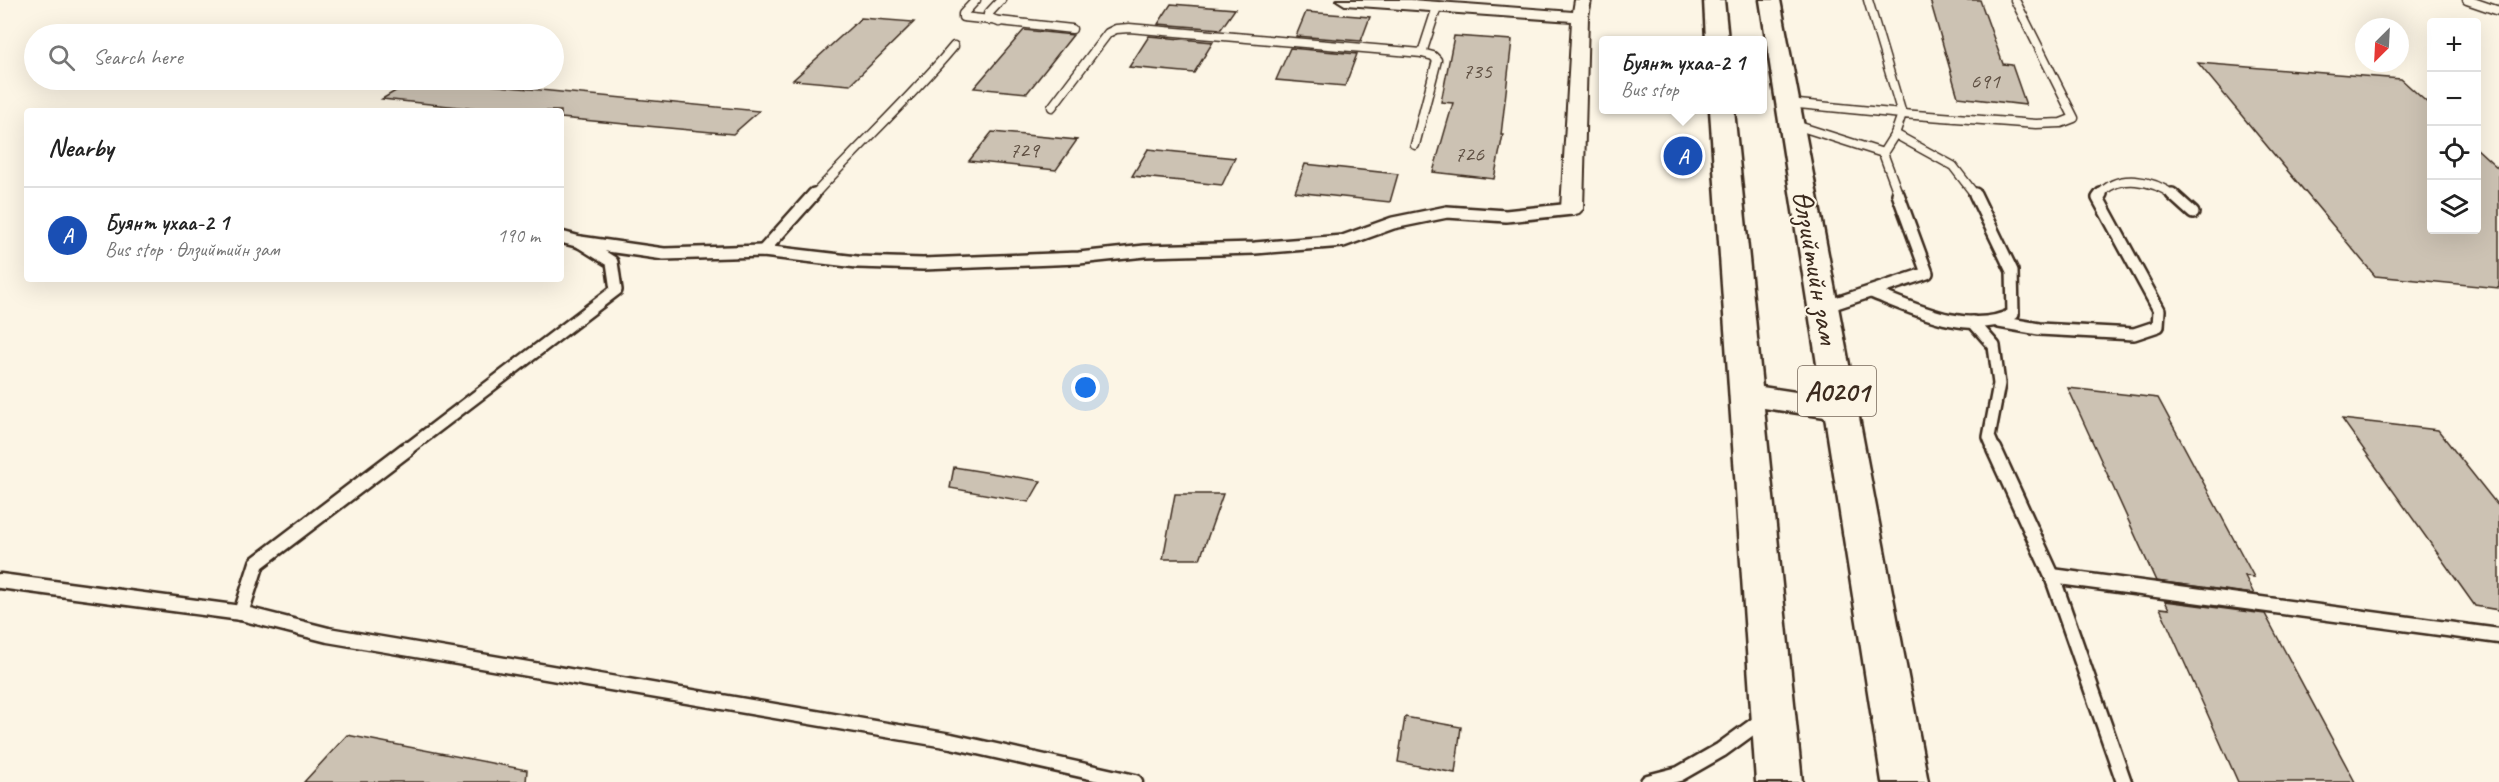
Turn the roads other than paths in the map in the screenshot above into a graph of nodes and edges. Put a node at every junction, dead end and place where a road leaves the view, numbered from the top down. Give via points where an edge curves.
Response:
1 (976, 0) edge
2 (1001, 0) edge
3 (1346, 0) edge
4 (1714, 0) edge
5 (1770, 0) edge
6 (1868, 0) edge
7 (2015, 0) edge
8 (2467, 0) edge
9 (1437, 7) junction
10 (1582, 9) edge
11 (2499, 11) edge
12 (1001, 22) junction
13 (1072, 29) dead end
14 (1717, 36) edge
15 (954, 46) dead end
16 (1422, 53) junction
17 (1052, 107) dead end
18 (1790, 113) junction
19 (1722, 114) edge
20 (1902, 114) junction
21 (1895, 134) junction
22 (1415, 145) dead end
23 (1883, 153) junction
24 (1572, 209) joint
25 (2193, 213) dead end
26 (564, 238) edge
27 (580, 243) junction
28 (763, 251) junction
29 (1870, 292) junction
30 (1824, 307) junction
31 (1973, 322) junction
32 (1999, 322) junction
33 (1746, 395) junction
34 (1840, 409) junction
35 (2052, 576) junction
36 (0, 581) edge
37 (241, 613) junction
38 (2499, 636) edge
39 (1773, 712) junction
40 (1135, 782) edge
41 (1648, 782) edge
42 (1779, 782) edge
43 (1905, 782) edge
44 (2124, 782) edge

1 - 12 lane via 963,17
2 - 12 lane via 987,14
3 - 9 street
4 - 14 highway
5 - 18 highway, Өлзийтийн зам / A0201
6 - 20 lane
7 - 20 lane via 2074,117 2061,123 2036,124
8 - 11 lane
9 - 10 street
9 - 16 lane
10 - 24 street
12 - 13 lane
15 - 28 lane
16 - 17 lane via 1116,29 1108,33
16 - 22 lane via 1437,60
18 - 20 lane
18 - 23 lane
18 - 30 highway, Өлзийтийн зам / A0201
19 - 33 highway
20 - 21 lane
21 - 23 lane
21 - 32 lane via 1953,166 1978,200 2012,271 2013,314
23 - 29 lane via 1927,273
24 - 28 lane via 1506,216 1447,212 1393,223 1343,241 1079,258 923,264 857,262
25 - 32 lane via 2161,187 2128,180 2111,184 2098,198 2159,310 2157,326 2134,334 2039,329
26 - 27 lane
27 - 28 lane via 664,254
27 - 37 lane via 612,262 615,290 257,563
29 - 30 lane
29 - 31 lane
30 - 34 highway, Өлзийтийн зам / A0201
31 - 32 lane
31 - 35 lane via 1994,346 1997,365 1999,384 1989,437
33 - 34 highway
33 - 39 highway
34 - 43 highway, Өлзийтийн зам / A0201
35 - 38 lane
35 - 44 lane
36 - 37 lane
37 - 40 lane via 328,636 951,741
39 - 41 lane via 1721,750 1679,774
39 - 42 highway

